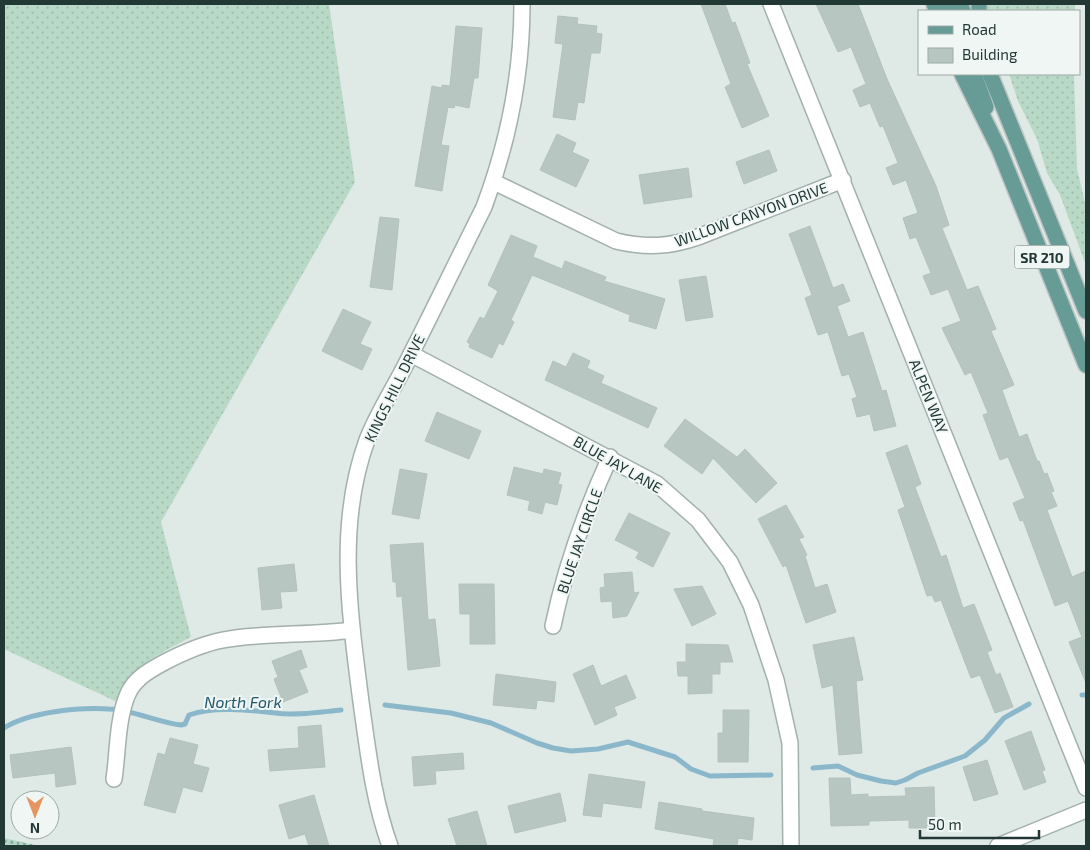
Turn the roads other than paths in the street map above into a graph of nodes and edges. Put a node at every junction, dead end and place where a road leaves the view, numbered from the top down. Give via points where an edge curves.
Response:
1 (522, 4) edge
2 (771, 4) edge
3 (962, 75) edge
4 (974, 75) edge
5 (990, 75) edge
6 (999, 75) edge
7 (1017, 136) junction
8 (999, 149) junction
9 (843, 180) junction
10 (494, 182) junction
11 (1086, 311) edge
12 (411, 354) junction
13 (1086, 365) edge
14 (610, 457) junction
15 (553, 626) dead end
16 (352, 630) junction
17 (114, 779) dead end
18 (1086, 788) edge
19 (1086, 810) edge
20 (390, 846) edge
21 (791, 846) edge
22 (998, 846) edge

1 - 10 street, KINGS HILL DRIVE via 522,47 515,102
2 - 9 street, ALPEN WAY
3 - 8 main road, SR 210
4 - 8 main road
5 - 7 main road, SR 210
6 - 7 main road
7 - 11 main road, SR 210
8 - 13 main road, SR 210
9 - 10 street, WILLOW CANYON DRIVE via 679,244 659,246 637,246 616,241
9 - 18 street, ALPEN WAY
10 - 12 street, KINGS HILL DRIVE
12 - 14 street, BLUE JAY LANE
12 - 16 street, KINGS HILL DRIVE via 368,440 355,484 348,531 347,579
14 - 15 street, BLUE JAY CIRCLE via 574,546 560,589
14 - 21 street, BLUE JAY LANE via 657,484 698,520 730,562 751,605 776,680 790,743
16 - 17 street via 205,644 148,672 137,680 126,696
16 - 20 street, KINGS HILL DRIVE via 372,781
19 - 22 street

